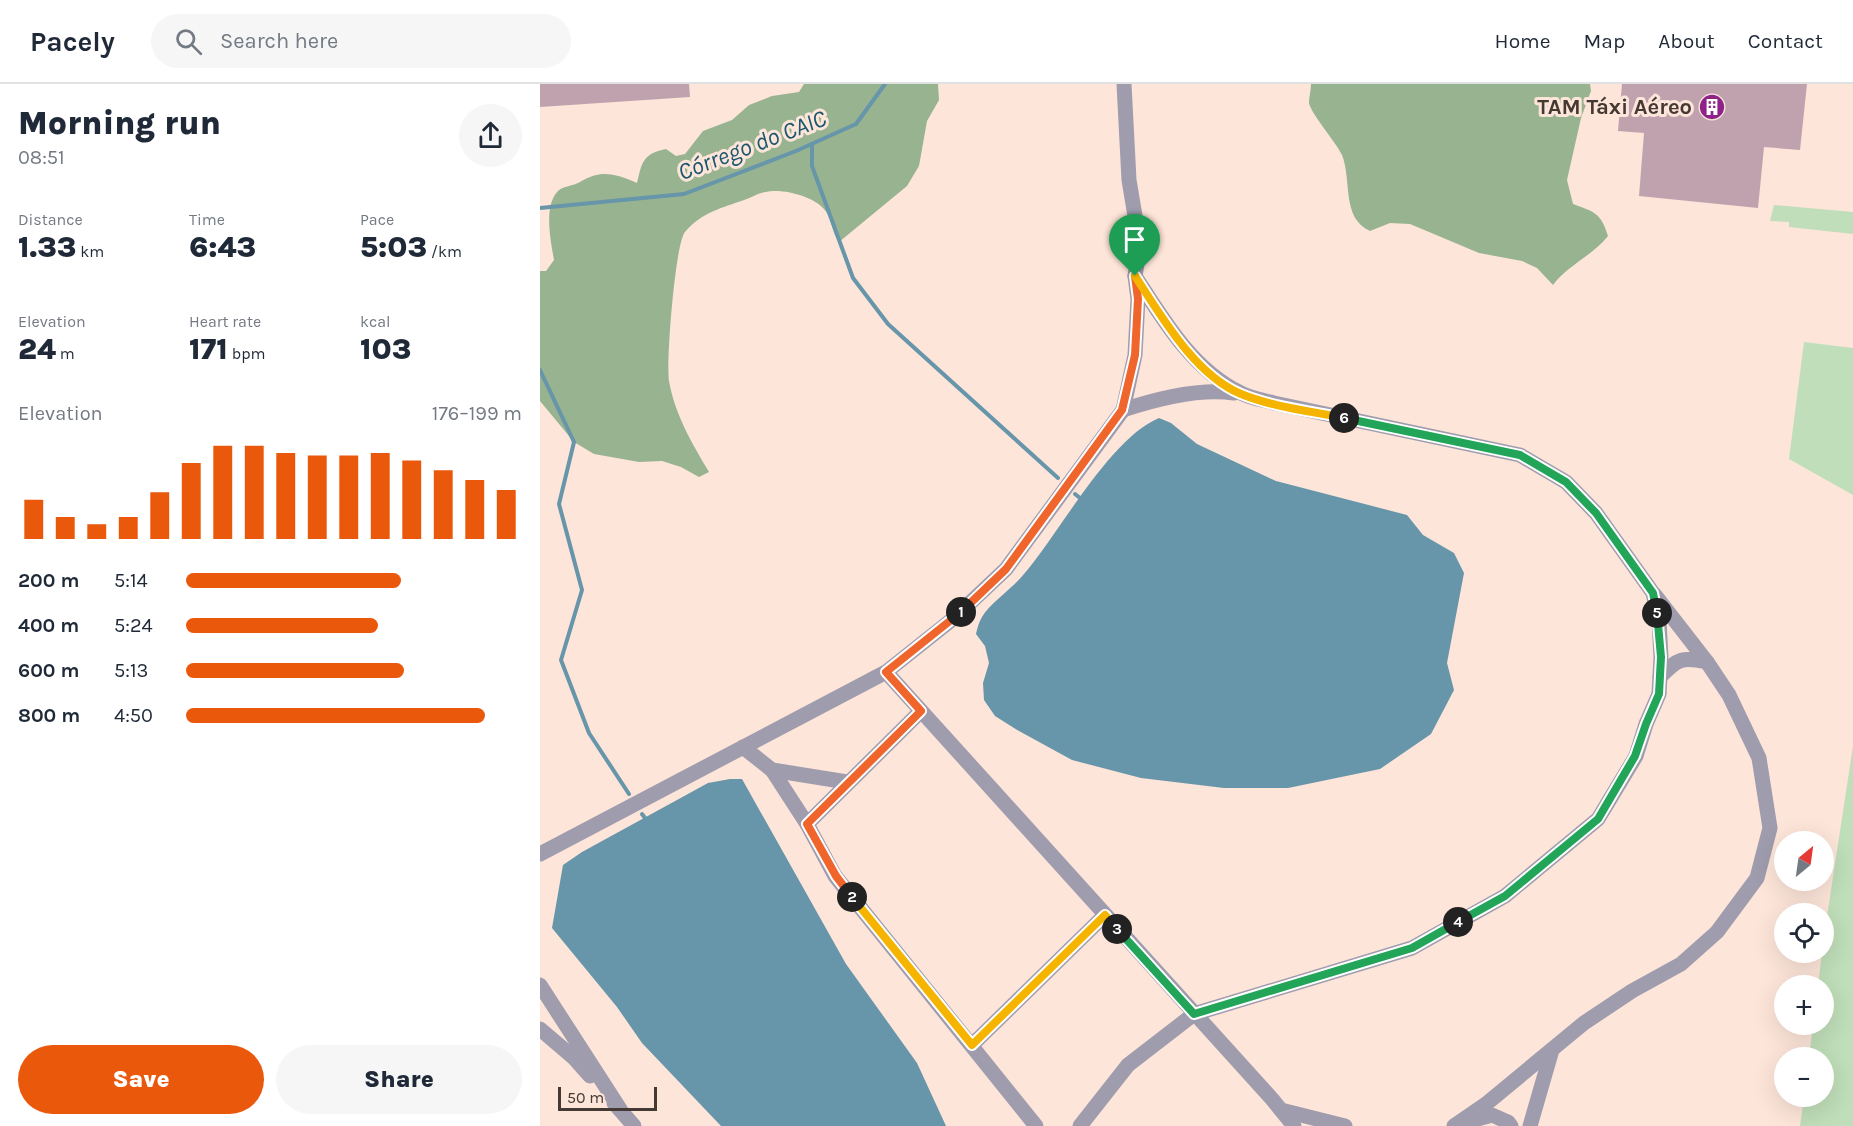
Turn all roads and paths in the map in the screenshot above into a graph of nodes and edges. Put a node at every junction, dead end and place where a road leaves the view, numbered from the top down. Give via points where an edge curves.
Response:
1 (1124, 84) edge
2 (1135, 276) junction
3 (1240, 393) junction
4 (1122, 410) junction
5 (1653, 593) junction
6 (1707, 662) junction
7 (886, 672) junction
8 (1660, 677) junction
9 (921, 711) junction
10 (743, 747) junction
11 (772, 770) junction
12 (847, 782) junction
13 (807, 824) junction
14 (540, 854) edge
15 (1105, 915) junction
16 (540, 985) edge
17 (1194, 1014) junction
18 (540, 1029) edge
19 (972, 1045) junction
20 (1552, 1050) junction
21 (620, 1109) junction
22 (1281, 1110) junction
23 (634, 1126) edge
24 (1036, 1126) edge
25 (1080, 1126) edge
26 (1294, 1126) edge
27 (1345, 1126) edge
28 (1456, 1126) edge
29 (1511, 1126) edge
30 (1530, 1126) edge

1 - 2 street via 1129,180 1140,246
2 - 3 street via 1175,337 1214,377
2 - 4 street via 1135,355
3 - 4 street via 1215,390 1149,401
3 - 5 street via 1520,455 1566,482 1578,494
4 - 7 street via 1006,569 954,618
5 - 6 street
5 - 8 street via 1659,621
6 - 8 street via 1686,658 1671,665
6 - 20 street via 1729,694 1759,758 1770,828 1757,878 1717,932 1680,964 1594,1016
7 - 9 street
7 - 10 street
8 - 17 street via 1659,694 1635,756 1598,819 1505,896 1412,948
9 - 12 street
9 - 15 street
10 - 11 street
10 - 14 street
11 - 12 street
11 - 13 street
12 - 13 street
13 - 19 street via 836,876
15 - 17 street
15 - 19 street
16 - 21 street
17 - 22 street
17 - 25 street via 1128,1065
18 - 21 street
19 - 24 street
20 - 28 street
20 - 30 street
21 - 23 street
22 - 26 street
22 - 27 street
28 - 29 street via 1492,1115

